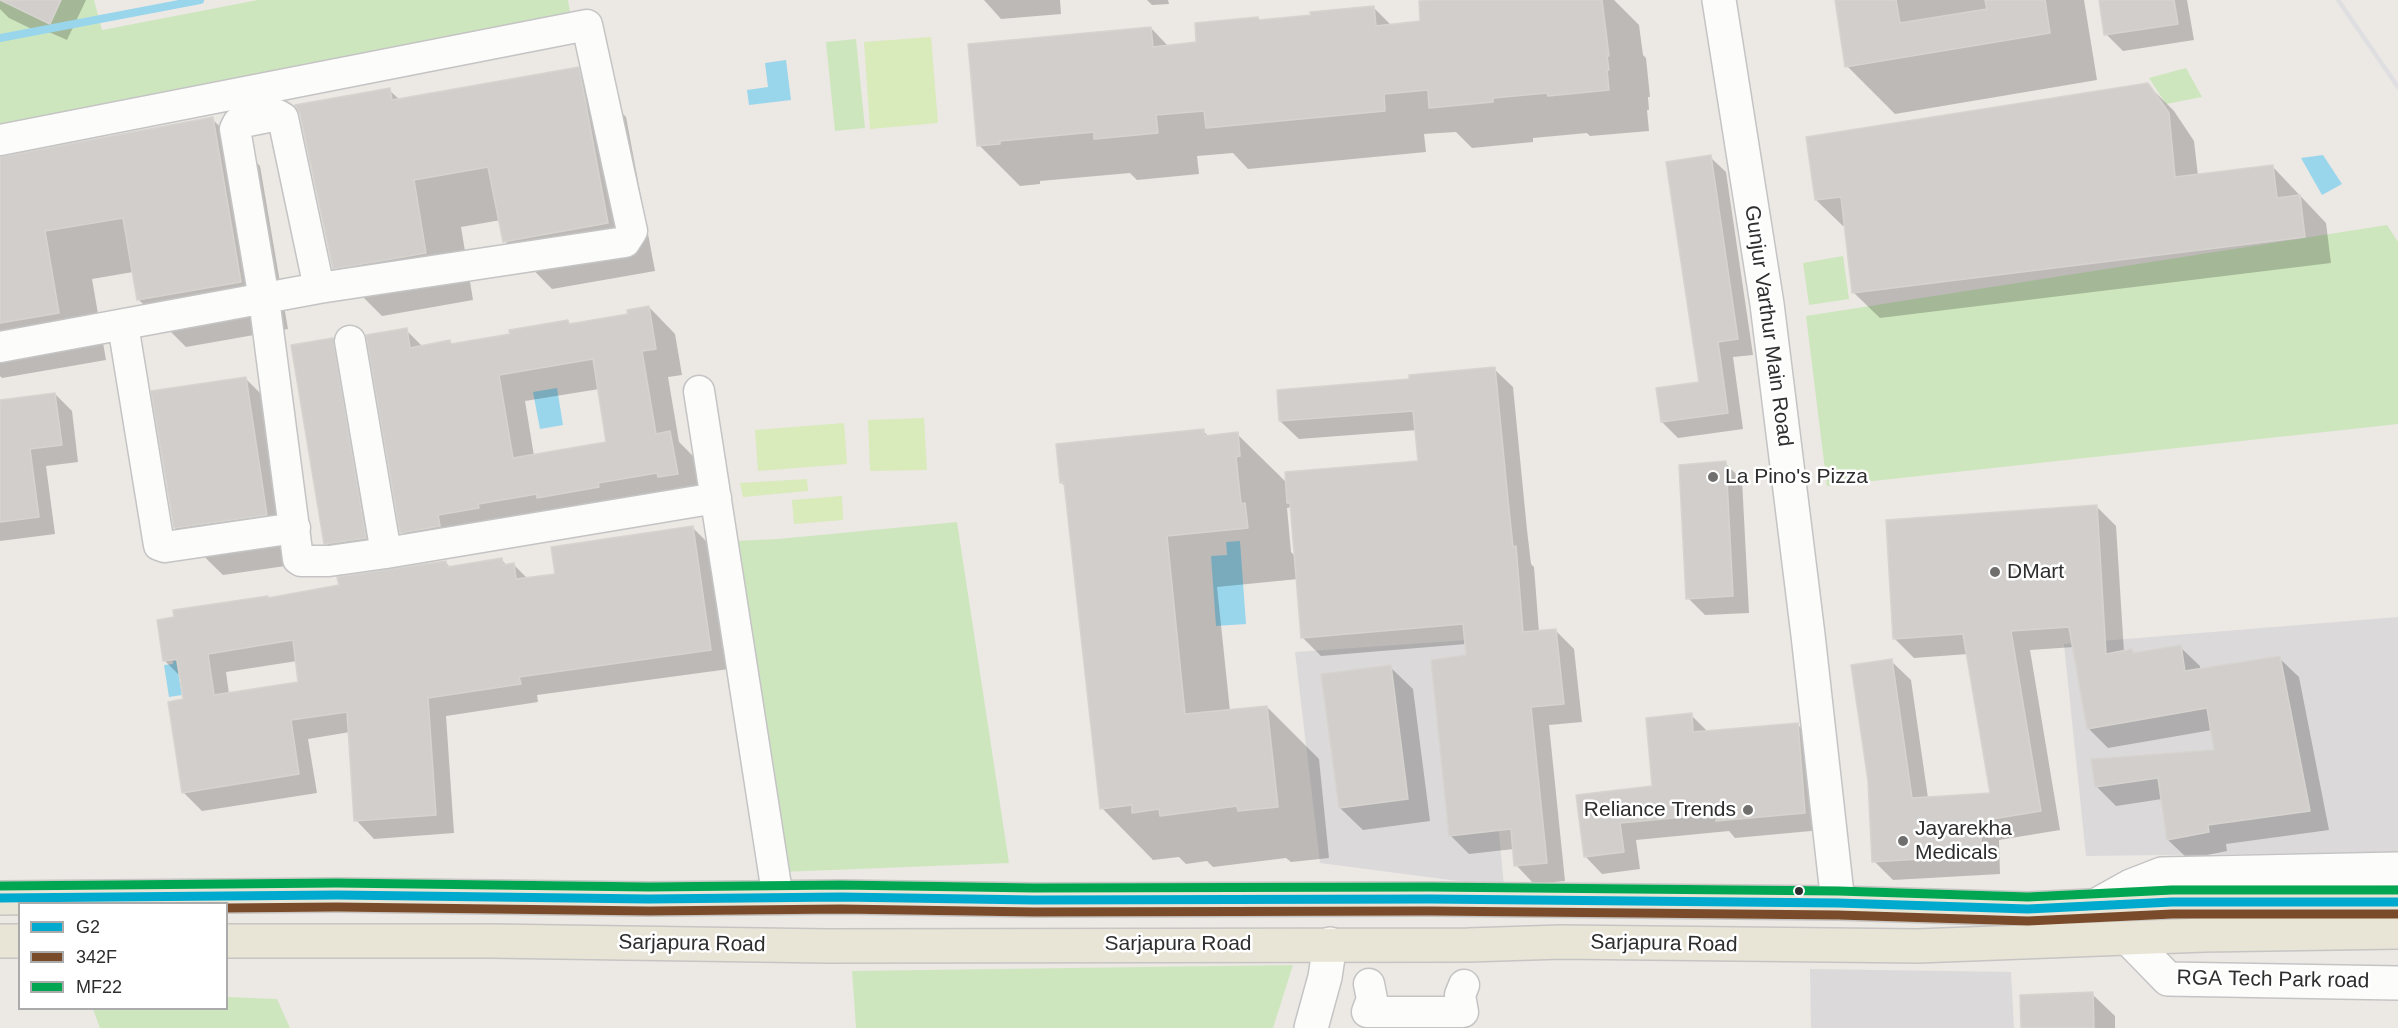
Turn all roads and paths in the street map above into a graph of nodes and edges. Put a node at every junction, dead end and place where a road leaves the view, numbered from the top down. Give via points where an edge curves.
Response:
1 (1719, 0) edge
2 (0, 140) edge
3 (319, 288) junction
4 (264, 299) junction
5 (123, 325) junction
6 (350, 341) dead end
7 (0, 347) edge
8 (699, 391) dead end
9 (716, 498) junction
10 (295, 528) junction
11 (386, 553) junction
12 (2398, 869) edge
13 (0, 898) edge
14 (778, 898) junction
15 (943, 898) junction
16 (2398, 902) edge
17 (1838, 903) junction
18 (2097, 905) junction
19 (2398, 932) edge
20 (2139, 939) junction
21 (0, 941) edge
22 (18, 941) edge
23 (228, 941) edge
24 (1330, 944) junction
25 (941, 945) junction
26 (1374, 945) junction
27 (1468, 945) junction
28 (2398, 962) edge
29 (2398, 983) edge
30 (1365, 1008) edge
31 (1464, 1008) edge
32 (1311, 1028) edge

1 - 17 street, Gunjur Varthur Main Road via 1767,304
2 - 3 street via 587,25 632,231 625,242
3 - 4 street
3 - 4 street via 283,118 278,115 238,123 235,129
4 - 5 street
4 - 10 street
5 - 7 street
5 - 10 street via 159,545
6 - 11 street
8 - 9 street
9 - 11 street
9 - 14 street
10 - 11 street via 301,561
12 - 18 street via 2162,874
13 - 14 main road, Sarjapura Road
14 - 15 main road, Sarjapura Road
15 - 17 main road, Sarjapura Road
15 - 25 main road
16 - 18 main road, Sarjapura Road
17 - 18 main road, Sarjapura Road via 2028,909
19 - 20 main road, Sarjapura Road
20 - 27 main road, Sarjapura Road via 1918,946 1561,942
20 - 28 street via 2171,960
20 - 29 street, RGA Tech Park road via 2168,979
21 - 22 main road
23 - 25 main road, Sarjapura Road
24 - 25 main road, Sarjapura Road
24 - 26 main road, Sarjapura Road
24 - 32 street
26 - 27 main road, Sarjapura Road
26 - 30 street
27 - 31 street
30 - 31 street

